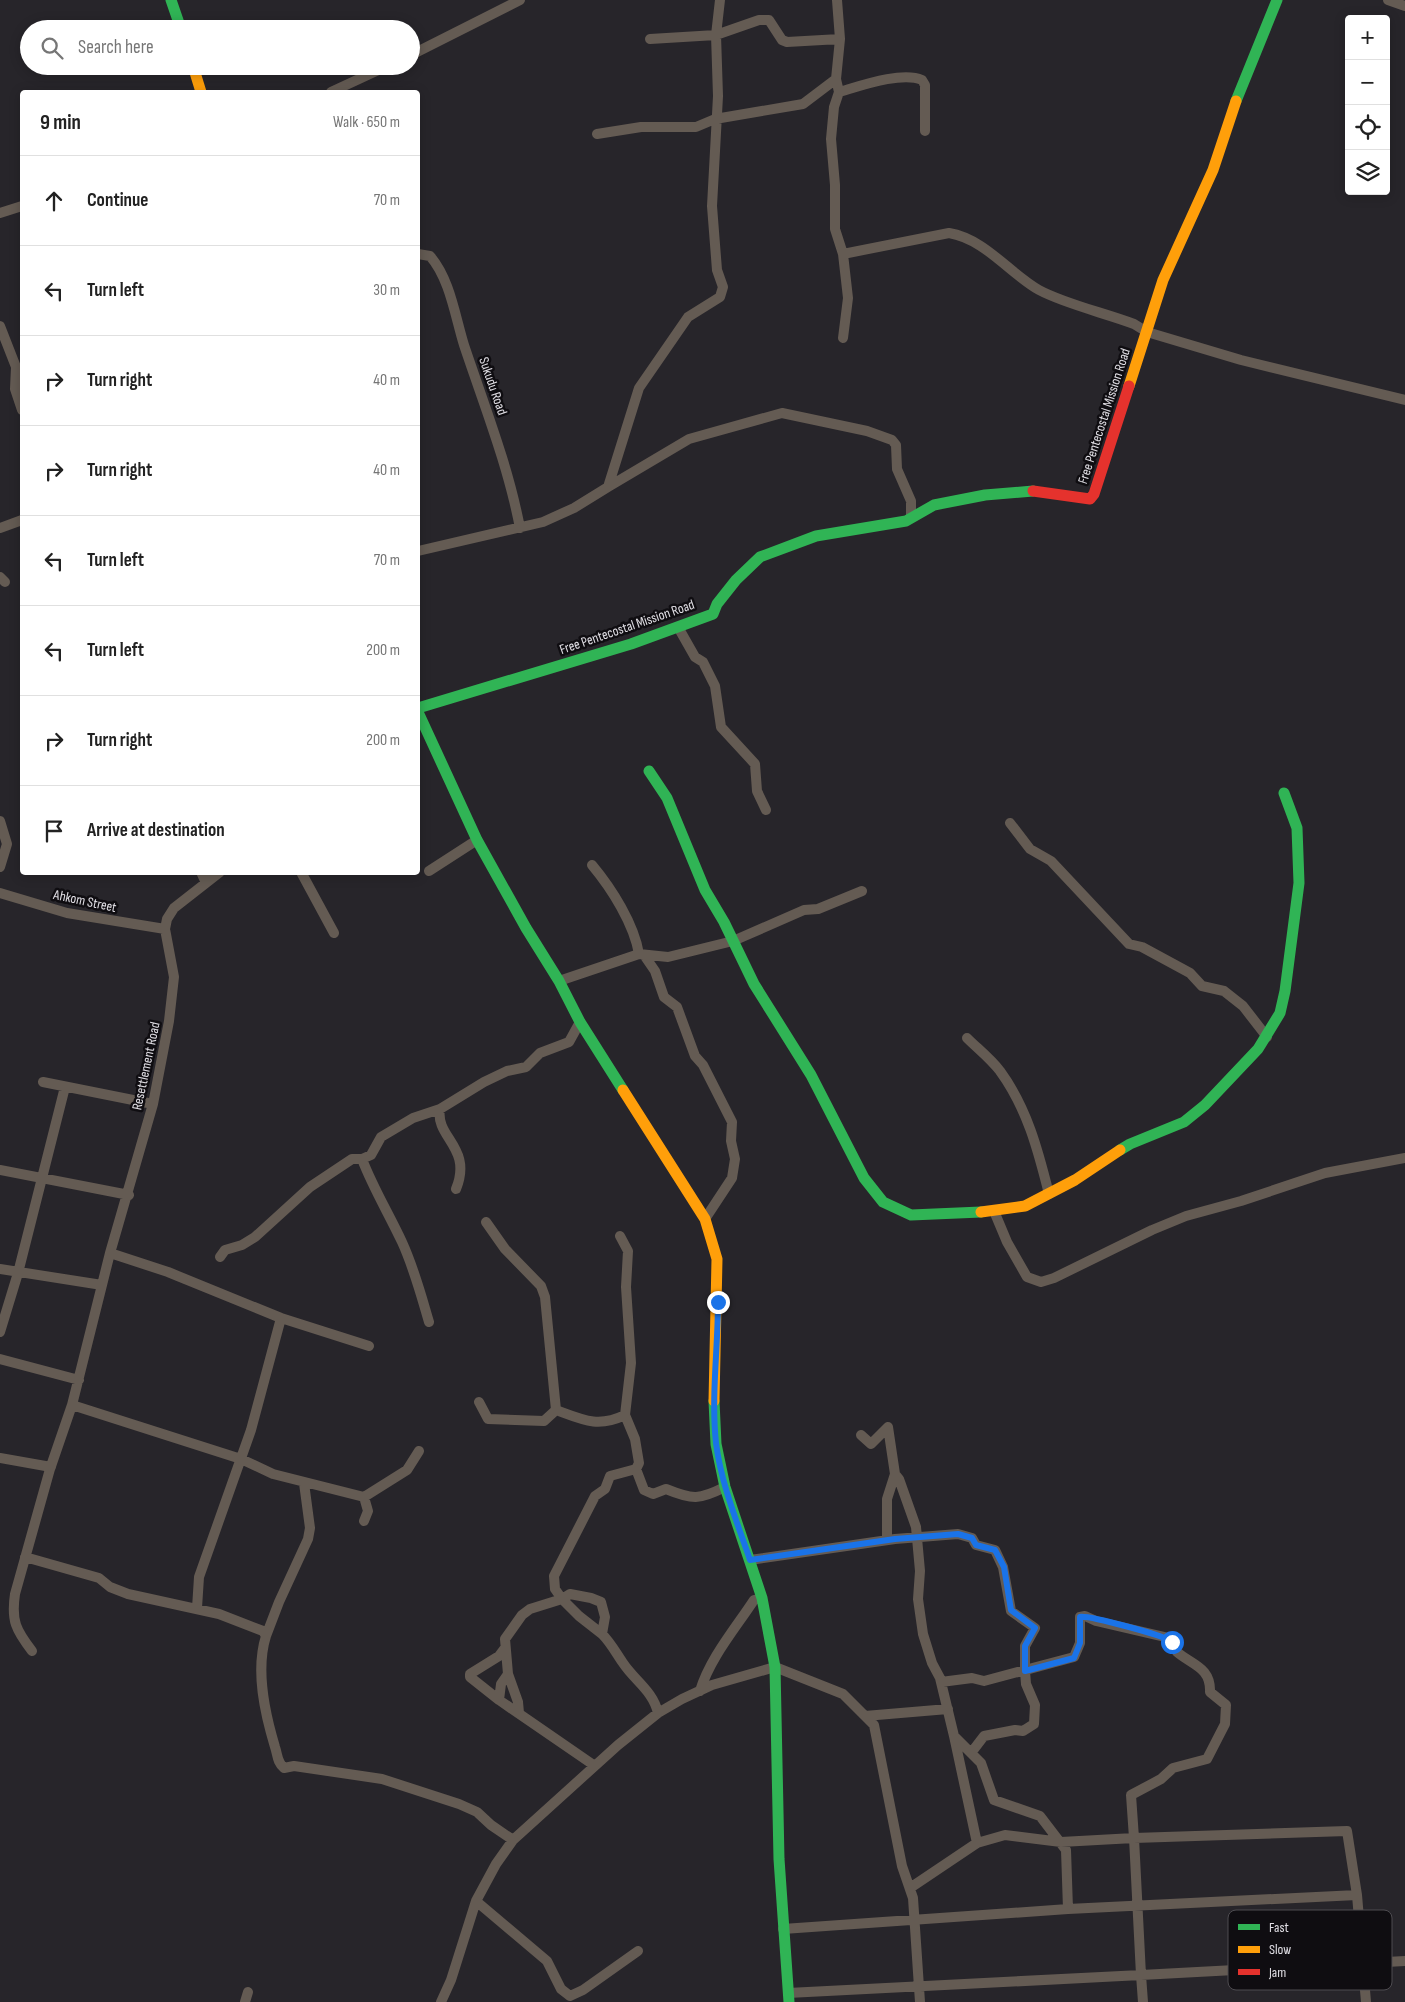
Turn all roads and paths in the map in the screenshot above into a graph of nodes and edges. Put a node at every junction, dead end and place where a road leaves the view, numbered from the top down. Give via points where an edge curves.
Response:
1 (171, 0) edge
2 (520, 0) edge
3 (720, 0) edge
4 (837, 0) edge
5 (1277, 0) edge
6 (1388, 0) edge
7 (1405, 6) edge
8 (178, 20) edge
9 (716, 35) junction
10 (650, 39) dead end
11 (840, 39) junction
12 (420, 50) edge
13 (196, 75) edge
14 (368, 75) edge
15 (836, 79) junction
16 (200, 90) edge
17 (335, 90) edge
18 (839, 92) junction
19 (715, 119) junction
20 (925, 131) dead end
21 (597, 134) dead end
22 (20, 207) edge
23 (0, 213) edge
24 (420, 254) edge
25 (843, 254) junction
26 (0, 326) edge
27 (1147, 332) junction
28 (843, 338) dead end
29 (1405, 400) edge
30 (20, 404) edge
31 (608, 487) junction
32 (911, 518) junction
33 (20, 521) edge
34 (0, 528) edge
35 (520, 528) junction
36 (420, 551) edge
37 (678, 627) junction
38 (420, 707) edge
39 (420, 726) edge
40 (649, 770) dead end
41 (1284, 793) dead end
42 (766, 810) dead end
43 (0, 821) edge
44 (1010, 823) dead end
45 (477, 840) junction
46 (592, 866) dead end
47 (0, 867) edge
48 (429, 871) dead end
49 (202, 875) edge
50 (216, 875) edge
51 (303, 875) edge
52 (206, 883) junction
53 (862, 891) dead end
54 (0, 893) edge
55 (166, 929) junction
56 (334, 933) dead end
57 (734, 941) junction
58 (642, 954) junction
59 (559, 982) junction
60 (580, 1022) junction
61 (1267, 1037) junction
62 (967, 1038) dead end
63 (43, 1082) dead end
64 (65, 1087) junction
65 (153, 1104) junction
66 (440, 1109) junction
67 (362, 1158) junction
68 (1405, 1158) edge
69 (0, 1170) edge
70 (41, 1178) junction
71 (456, 1189) dead end
72 (1049, 1194) junction
73 (129, 1195) junction
74 (994, 1211) junction
75 (705, 1219) junction
76 (486, 1222) dead end
77 (620, 1236) dead end
78 (110, 1253) junction
79 (220, 1257) dead end
80 (0, 1269) edge
81 (18, 1273) junction
82 (102, 1285) junction
83 (281, 1318) junction
84 (429, 1322) dead end
85 (0, 1332) edge
86 (369, 1346) dead end
87 (0, 1359) edge
88 (79, 1380) junction
89 (480, 1402) dead end
90 (72, 1405) junction
91 (556, 1410) junction
92 (625, 1415) junction
93 (861, 1435) dead end
94 (419, 1451) dead end
95 (0, 1458) edge
96 (241, 1459) junction
97 (51, 1467) junction
98 (636, 1468) junction
99 (895, 1474) junction
100 (304, 1483) junction
101 (725, 1487) junction
102 (364, 1497) junction
103 (364, 1521) dead end
104 (917, 1537) junction
105 (887, 1540) junction
106 (25, 1557) junction
107 (750, 1560) junction
108 (762, 1598) junction
109 (562, 1600) junction
110 (197, 1608) junction
111 (602, 1634) junction
112 (266, 1636) junction
113 (505, 1648) junction
114 (32, 1651) dead end
115 (775, 1667) junction
116 (1025, 1671) junction
117 (508, 1674) junction
118 (941, 1682) junction
119 (700, 1691) junction
120 (500, 1700) junction
121 (948, 1709) junction
122 (519, 1713) junction
123 (658, 1713) junction
124 (865, 1716) junction
125 (954, 1736) junction
126 (971, 1753) junction
127 (595, 1766) junction
128 (1134, 1838) junction
129 (514, 1840) junction
130 (977, 1842) junction
131 (1061, 1842) junction
132 (910, 1888) junction
133 (1357, 1895) junction
134 (476, 1902) junction
135 (1138, 1904) junction
136 (1068, 1909) junction
137 (1359, 1910) edge
138 (915, 1918) junction
139 (783, 1929) junction
140 (638, 1951) dead end
141 (1405, 1961) edge
142 (1392, 1962) edge
143 (1228, 1970) edge
144 (1141, 1975) junction
145 (919, 1986) junction
146 (788, 1998) edge
147 (441, 2002) edge
148 (920, 2002) edge
149 (1143, 2002) edge

1 - 8 street
2 - 12 street
3 - 9 street
4 - 11 street
5 - 27 street, Free Pentecostal Mission Road via 1227,124 1213,170 1163,280
6 - 7 street
9 - 10 street
9 - 11 street via 759,20 769,20 782,40 787,42
9 - 19 street via 718,96
11 - 15 street
13 - 16 street
14 - 17 street
15 - 18 street
15 - 19 street via 803,104
18 - 20 street via 916,77 924,85
18 - 25 street via 831,139 835,229
19 - 21 street via 696,127 641,127
19 - 31 street via 713,228 717,270 723,286 720,297 688,317 639,388
22 - 23 street
24 - 35 street, Sukudu Road via 430,256 435,262 448,292 484,398
25 - 27 street via 955,234 974,241 1040,290 1134,324
25 - 28 street via 848,298
26 - 30 street via 16,367 15,389
27 - 29 street via 1241,360
27 - 32 street, Free Pentecostal Mission Road via 1090,499 1028,490 934,505
31 - 32 street via 689,439 782,413 867,431 892,440 896,445 898,469 911,501
31 - 35 street via 544,522
32 - 37 street, Free Pentecostal Mission Road via 816,536 760,557 736,580 713,614
33 - 34 street
35 - 36 street
37 - 38 street, Free Pentecostal Mission Road
37 - 42 street via 695,657 703,662 715,686 721,727 755,764 757,791
39 - 45 street
40 - 57 street via 667,798 705,890
41 - 61 street via 1297,828 1299,883 1285,991 1280,1013
43 - 47 street via 7,844
44 - 61 street via 1030,849 1051,861 1129,944 1142,946 1190,973 1202,986 1224,991 1243,1006
45 - 48 street
45 - 59 street
46 - 58 street via 606,882
49 - 52 street
50 - 52 street
51 - 56 street
52 - 55 street via 174,908 167,918
53 - 57 street via 818,909 804,910
54 - 55 street, Ahkom Street via 67,913
55 - 65 street, Resettlement Road via 174,978
57 - 58 street via 668,957
57 - 74 street via 754,984 811,1075 873,1192 883,1202 911,1215
58 - 59 street
58 - 75 street via 655,971 664,997 677,1007 695,1056 703,1065 732,1122 731,1141 735,1159 732,1178
59 - 60 street
60 - 66 street via 569,1042 540,1053 526,1067 507,1071 484,1082
60 - 75 street
61 - 72 street via 1232,1078 1184,1122 1130,1144
62 - 72 street via 1000,1071 1025,1115 1034,1136
63 - 64 street
64 - 65 street
64 - 70 street
65 - 73 street, Resettlement Road
66 - 67 street via 413,1118 381,1137 371,1155
66 - 71 street via 439,1117 462,1167
67 - 79 street via 352,1159 317,1183 280,1212 256,1237 242,1246 225,1250
67 - 84 street via 402,1243
68 - 74 street via 1325,1173 1186,1216 1041,1282 1027,1277
69 - 70 street
70 - 73 street
70 - 81 street
72 - 74 street via 1025,1206
73 - 78 street, Resettlement Road
75 - 101 street via 717,1259 714,1415
76 - 91 street via 505,1249 541,1286 545,1297
77 - 92 street via 628,1251 626,1287 630,1363
78 - 82 street, Resettlement Road
78 - 83 street via 168,1272
80 - 81 street
81 - 82 street
81 - 85 street
82 - 88 street, Resettlement Road
83 - 86 street
83 - 96 street
87 - 88 street
88 - 90 street, Resettlement Road
89 - 91 street via 484,1415 494,1420 544,1421
90 - 96 street
90 - 97 street, Resettlement Road
91 - 92 street via 586,1421 610,1422
92 - 98 street via 635,1439 639,1463
93 - 99 street via 871,1444 888,1426
94 - 102 street via 407,1470
95 - 97 street
96 - 100 street
96 - 110 street via 199,1577
97 - 106 street, Resettlement Road
98 - 101 street via 644,1490 653,1494 666,1489 683,1496 703,1498
98 - 109 street via 610,1476 605,1489 596,1496 554,1576 555,1589
99 - 104 street via 910,1505
99 - 105 street via 887,1498
100 - 102 street
100 - 112 street via 310,1528 308,1539
101 - 107 street
102 - 103 street via 368,1510
104 - 105 street
104 - 116 street via 958,1534 972,1538 976,1545 995,1550 1004,1567 1011,1610 1035,1628 1025,1646
104 - 118 street via 918,1599 923,1634
105 - 107 street
106 - 110 street via 98,1578 128,1594
106 - 114 street, Resettlement Road via 13,1612 15,1626
107 - 108 street
108 - 115 street
108 - 119 street via 754,1600 729,1637 704,1677
109 - 111 street
109 - 111 street via 570,1594 601,1602 605,1617
109 - 113 street via 522,1614 505,1639
110 - 112 street via 254,1626
111 - 123 street via 622,1663 652,1696
112 - 129 street via 262,1682 267,1722 278,1763 284,1768 294,1766 382,1779 469,1808
113 - 117 street
113 - 120 street via 499,1656 470,1674
115 - 119 street
115 - 124 street via 843,1694
115 - 139 street
116 - 118 street via 984,1681 972,1678
116 - 126 street via 1026,1684 1035,1705 1034,1724 1023,1731 984,1736
116 - 128 street via 1074,1658 1080,1643 1078,1621 1085,1616 1169,1638 1177,1652 1202,1669 1211,1682 1210,1692 1226,1705 1225,1724 1207,1759 1173,1768 1161,1780 1131,1795
117 - 120 street via 502,1684
117 - 122 street
118 - 121 street
119 - 123 street
120 - 122 street
121 - 124 street
121 - 125 street
122 - 127 street
123 - 127 street
124 - 132 street via 874,1725 902,1866
125 - 126 street
125 - 130 street
126 - 131 street via 981,1763 994,1800 1040,1816
127 - 129 street
128 - 131 street
128 - 133 street via 1347,1831
128 - 135 street
129 - 134 street via 496,1864
130 - 131 street via 1005,1835
130 - 132 street
131 - 136 street via 1066,1850
132 - 138 street
133 - 135 street
133 - 137 street
134 - 140 street via 546,1962 561,1990 570,1996
134 - 147 street
135 - 136 street
135 - 144 street
136 - 138 street
138 - 139 street
138 - 145 street
139 - 146 street
141 - 142 street
143 - 144 street
144 - 145 street
144 - 149 street
145 - 146 street
145 - 148 street

